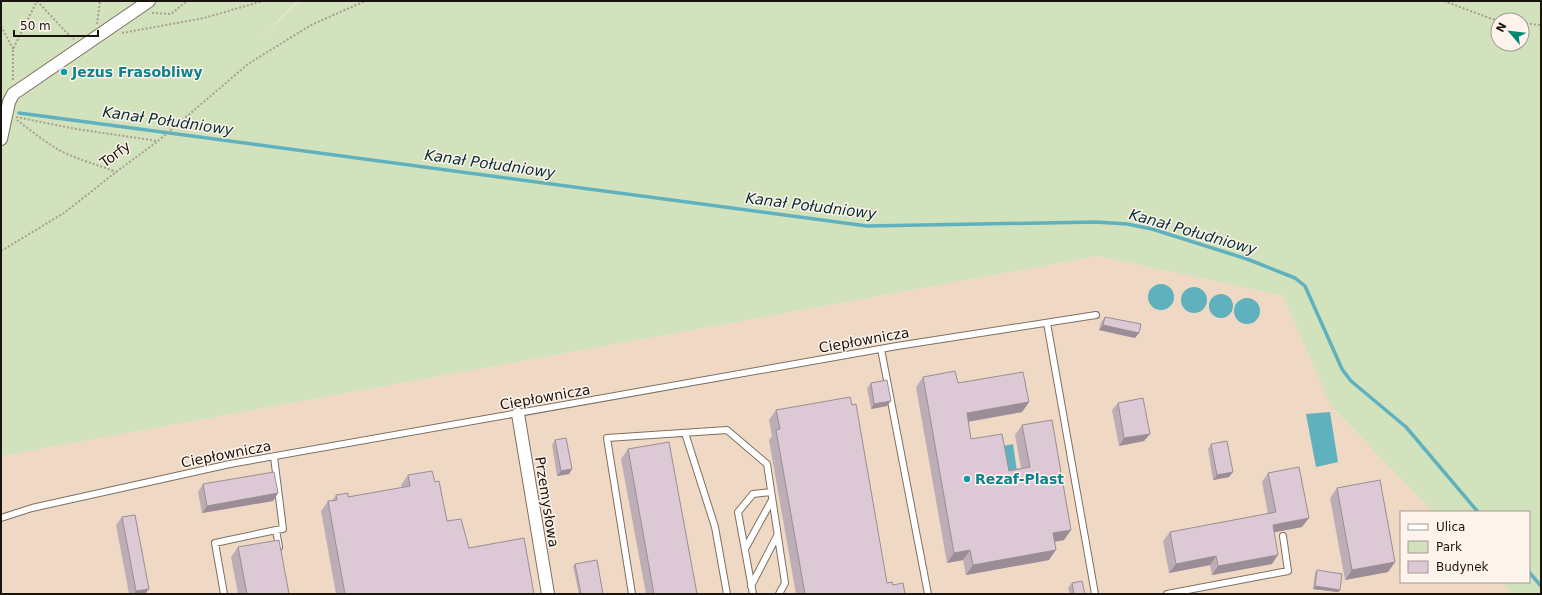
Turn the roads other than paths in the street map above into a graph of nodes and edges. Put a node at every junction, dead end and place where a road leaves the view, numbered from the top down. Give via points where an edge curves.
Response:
1 (149, 1) edge
2 (1, 139) edge
3 (1096, 315) dead end
4 (1047, 323) junction
5 (881, 349) junction
6 (518, 414) junction
7 (686, 432) junction
8 (274, 457) junction
9 (771, 492) junction
10 (772, 500) junction
11 (1, 518) edge
12 (276, 530) junction
13 (778, 535) junction
14 (1283, 536) dead end
15 (745, 549) junction
16 (280, 552) edge
17 (751, 586) junction
18 (224, 594) edge
19 (548, 594) edge
20 (632, 594) edge
21 (727, 594) edge
22 (753, 594) edge
23 (779, 594) edge
24 (928, 594) edge
25 (1095, 594) edge
26 (1167, 594) edge

1 - 2 street via 11,98
3 - 4 lane, Ciepłownicza
4 - 5 lane, Ciepłownicza
4 - 25 lane
5 - 6 lane, Ciepłownicza
5 - 24 lane
6 - 8 lane, Ciepłownicza
6 - 19 street, Przemysłowa
7 - 9 lane via 727,430 767,464
7 - 20 lane via 608,438
7 - 21 lane via 715,527
8 - 11 lane, Ciepłownicza via 230,464 32,508
8 - 12 lane via 283,529
9 - 10 lane
9 - 15 lane via 753,494 738,512
10 - 13 lane
10 - 15 lane
12 - 16 lane
12 - 18 lane via 215,543
13 - 17 lane
13 - 23 lane via 784,583
14 - 26 lane via 1288,571
15 - 17 lane
17 - 22 lane

